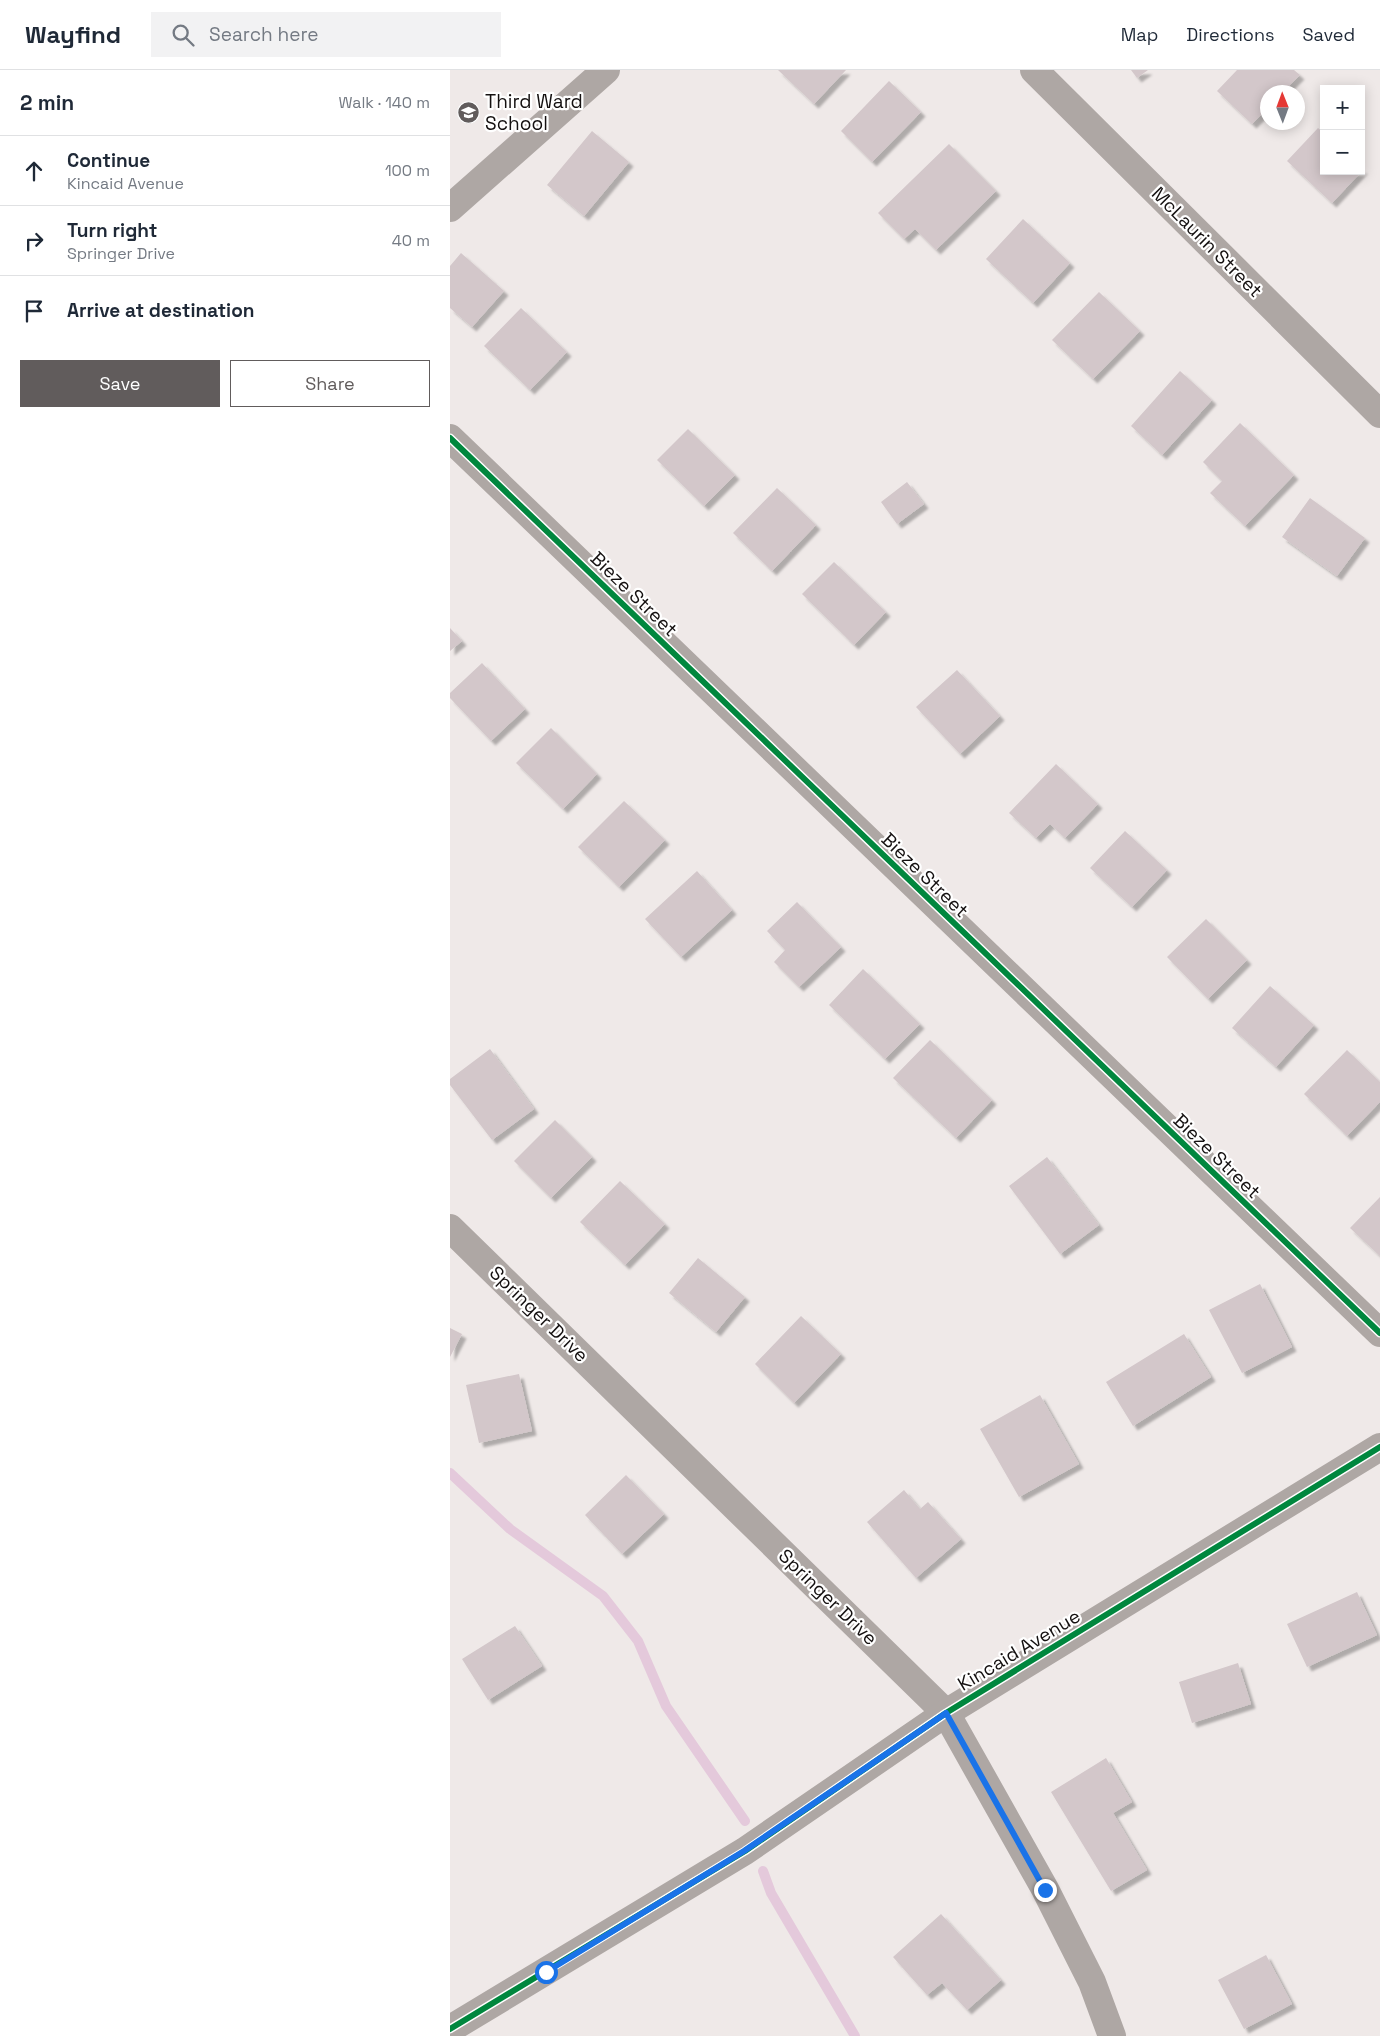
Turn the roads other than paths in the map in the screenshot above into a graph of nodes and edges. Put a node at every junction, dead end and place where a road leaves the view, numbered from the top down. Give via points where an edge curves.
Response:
1 (606, 70) edge
2 (1034, 70) edge
3 (450, 208) edge
4 (1380, 414) edge
5 (450, 438) edge
6 (450, 1228) edge
7 (1380, 1333) edge
8 (1380, 1447) edge
9 (946, 1713) junction
10 (450, 2029) edge
11 (1112, 2036) edge

1 - 3 street
2 - 4 street, McLaurin Street
5 - 7 street, Bieze Street
6 - 9 street, Springer Drive
8 - 9 street, Kincaid Avenue
9 - 10 street, Kincaid Avenue via 744,1851
9 - 11 street, Springer Drive via 1045,1890 1092,1982

